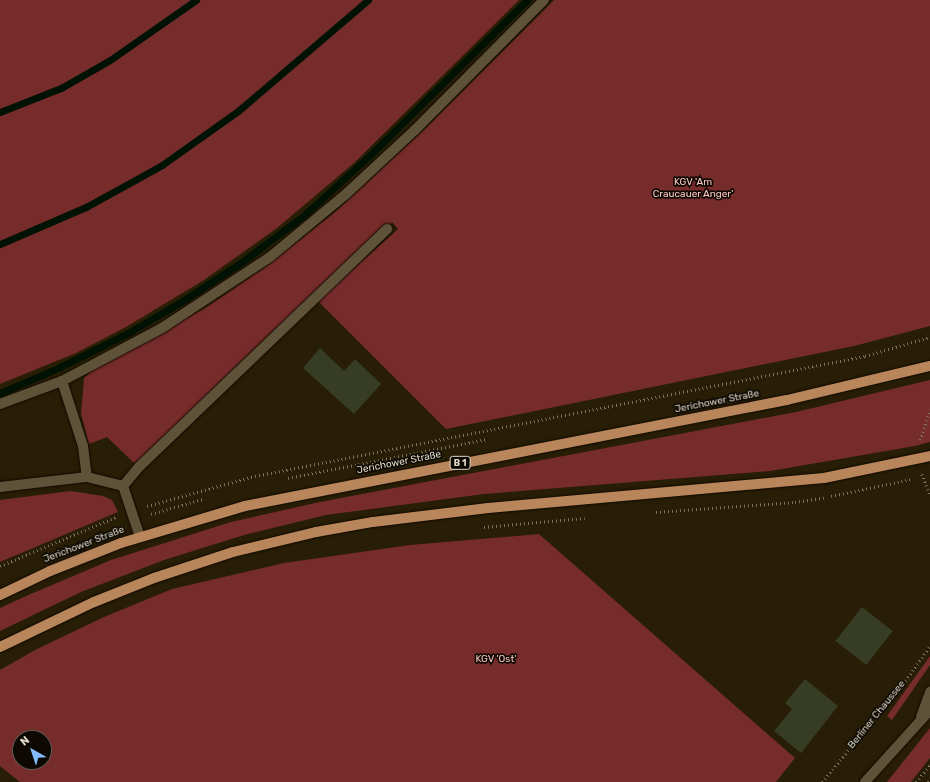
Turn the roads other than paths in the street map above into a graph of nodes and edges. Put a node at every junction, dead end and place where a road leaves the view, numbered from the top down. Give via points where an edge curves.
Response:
1 (544, 0) edge
2 (387, 229) dead end
3 (930, 366) edge
4 (62, 381) junction
5 (0, 404) edge
6 (930, 456) edge
7 (87, 477) junction
8 (123, 486) junction
9 (0, 487) edge
10 (140, 537) junction
11 (0, 595) edge
12 (0, 647) edge
13 (930, 692) edge
14 (930, 710) edge
15 (920, 720) junction
16 (865, 782) edge

1 - 4 main road via 414,130 308,227 234,283 196,307
2 - 8 main road via 139,467
3 - 10 main road, Jerichower Straße / B 1 via 787,400 276,499 196,519
4 - 5 main road
4 - 7 main road via 83,446
6 - 12 main road via 824,478 488,508 373,522 316,532 233,552 154,578 81,608
7 - 8 main road
7 - 9 main road
8 - 10 main road
10 - 11 main road, Jerichower Straße / B 1 via 50,571
13 - 15 main road
14 - 15 main road
15 - 16 main road

